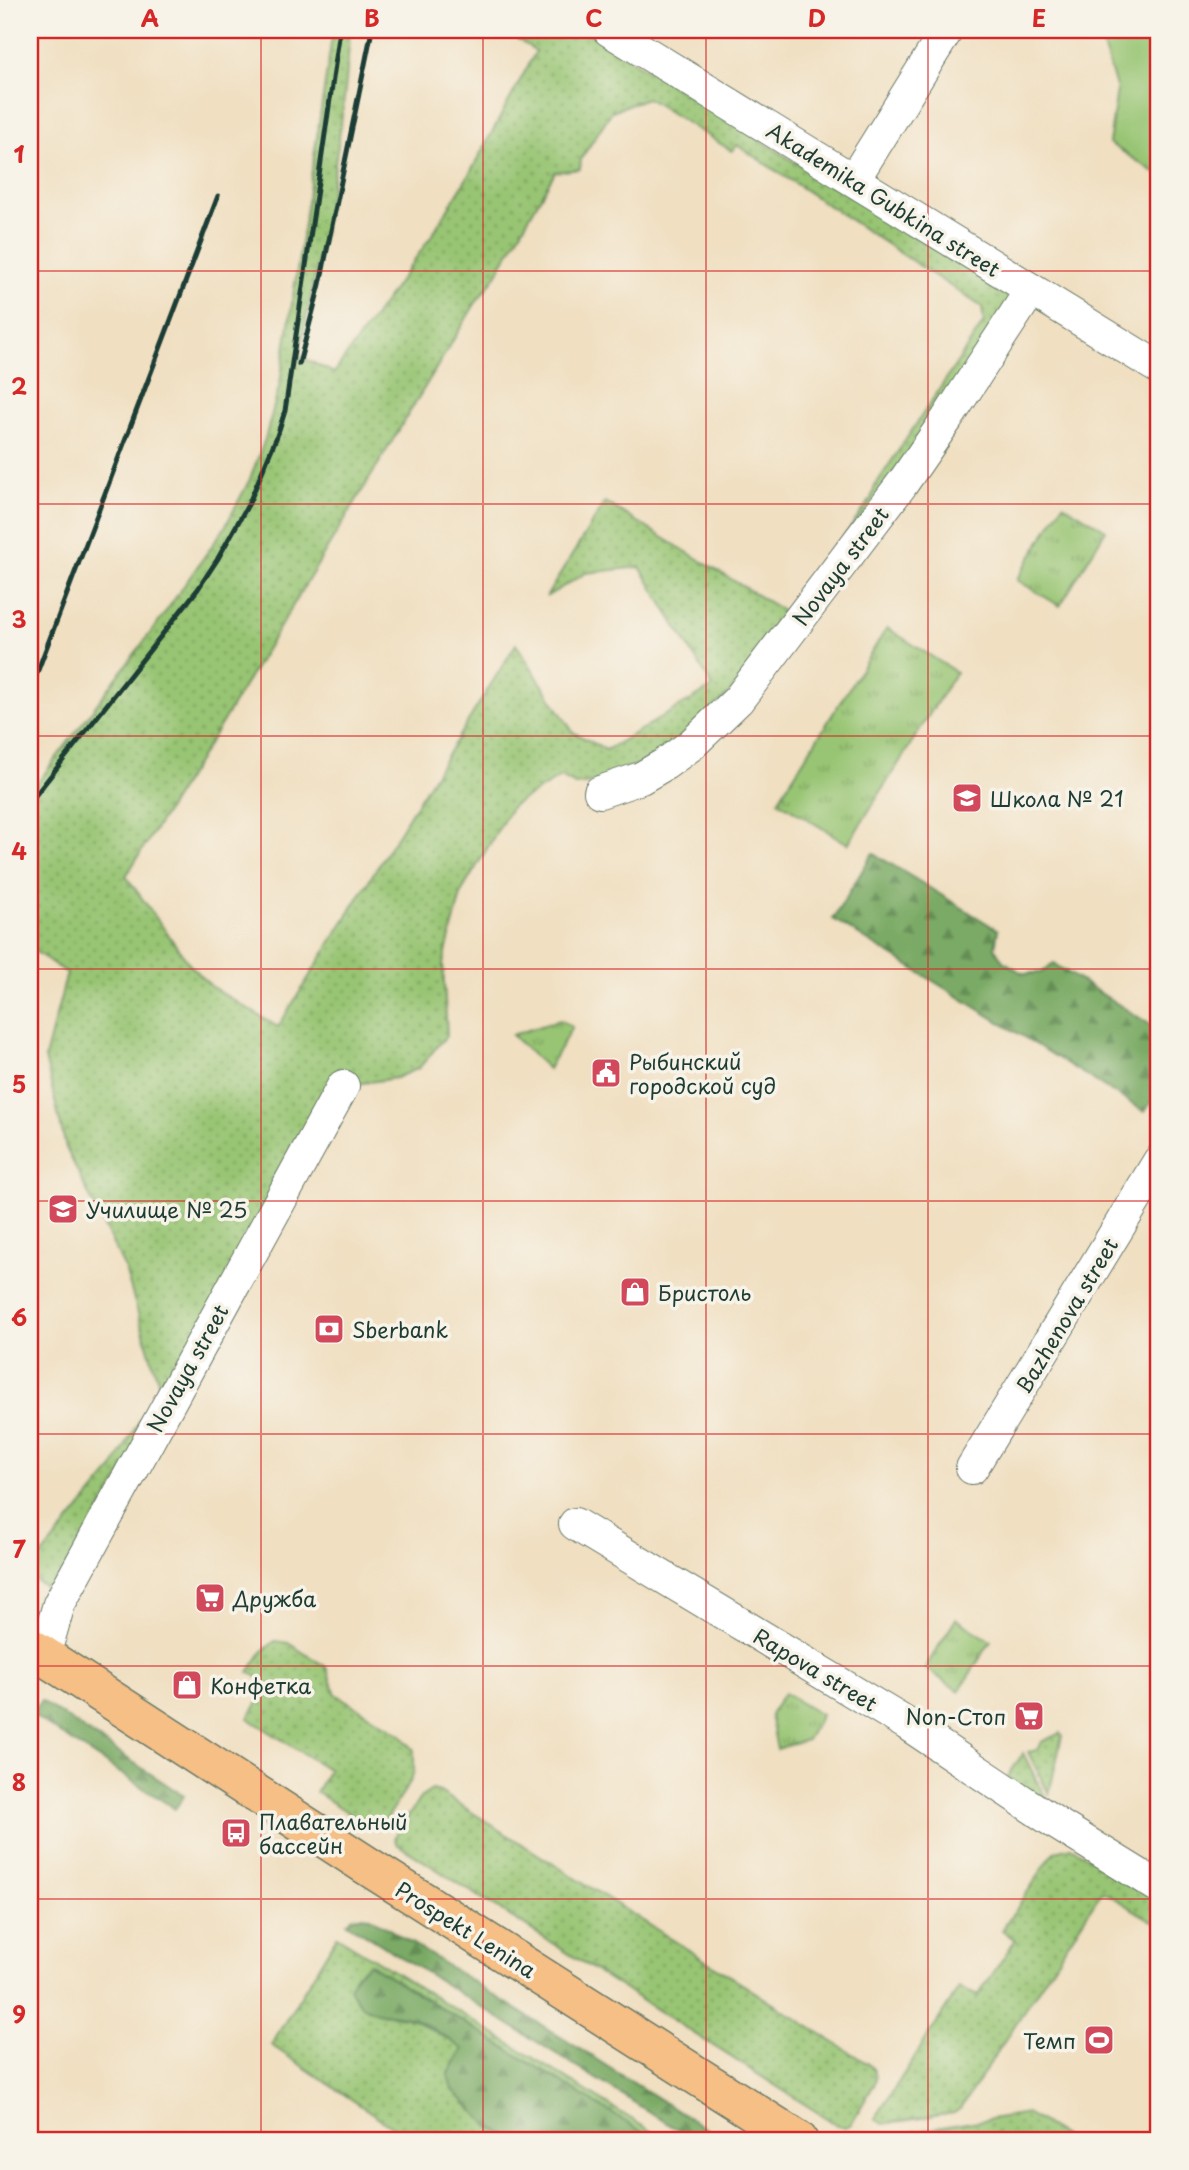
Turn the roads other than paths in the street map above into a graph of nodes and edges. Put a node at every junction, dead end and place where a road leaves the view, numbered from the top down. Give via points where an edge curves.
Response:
1 (609, 30) edge
2 (947, 30) edge
3 (854, 179) junction
4 (1031, 290) junction
5 (1159, 368) edge
6 (600, 792) dead end
7 (343, 1086) dead end
8 (1159, 1161) edge
9 (972, 1468) dead end
10 (575, 1524) dead end
11 (37, 1651) edge
12 (1159, 1887) edge
13 (798, 2140) edge

1 - 3 street, Akademika Gubkina street
2 - 3 street
3 - 4 street, Akademika Gubkina street
4 - 5 street, Akademika Gubkina street
4 - 6 street, Novaya street via 901,484 738,700 665,764
7 - 11 street, Novaya street
8 - 9 street, Bazhenova street
10 - 12 street, Rapova street via 907,1724
11 - 13 main road, Prospekt Lenina

